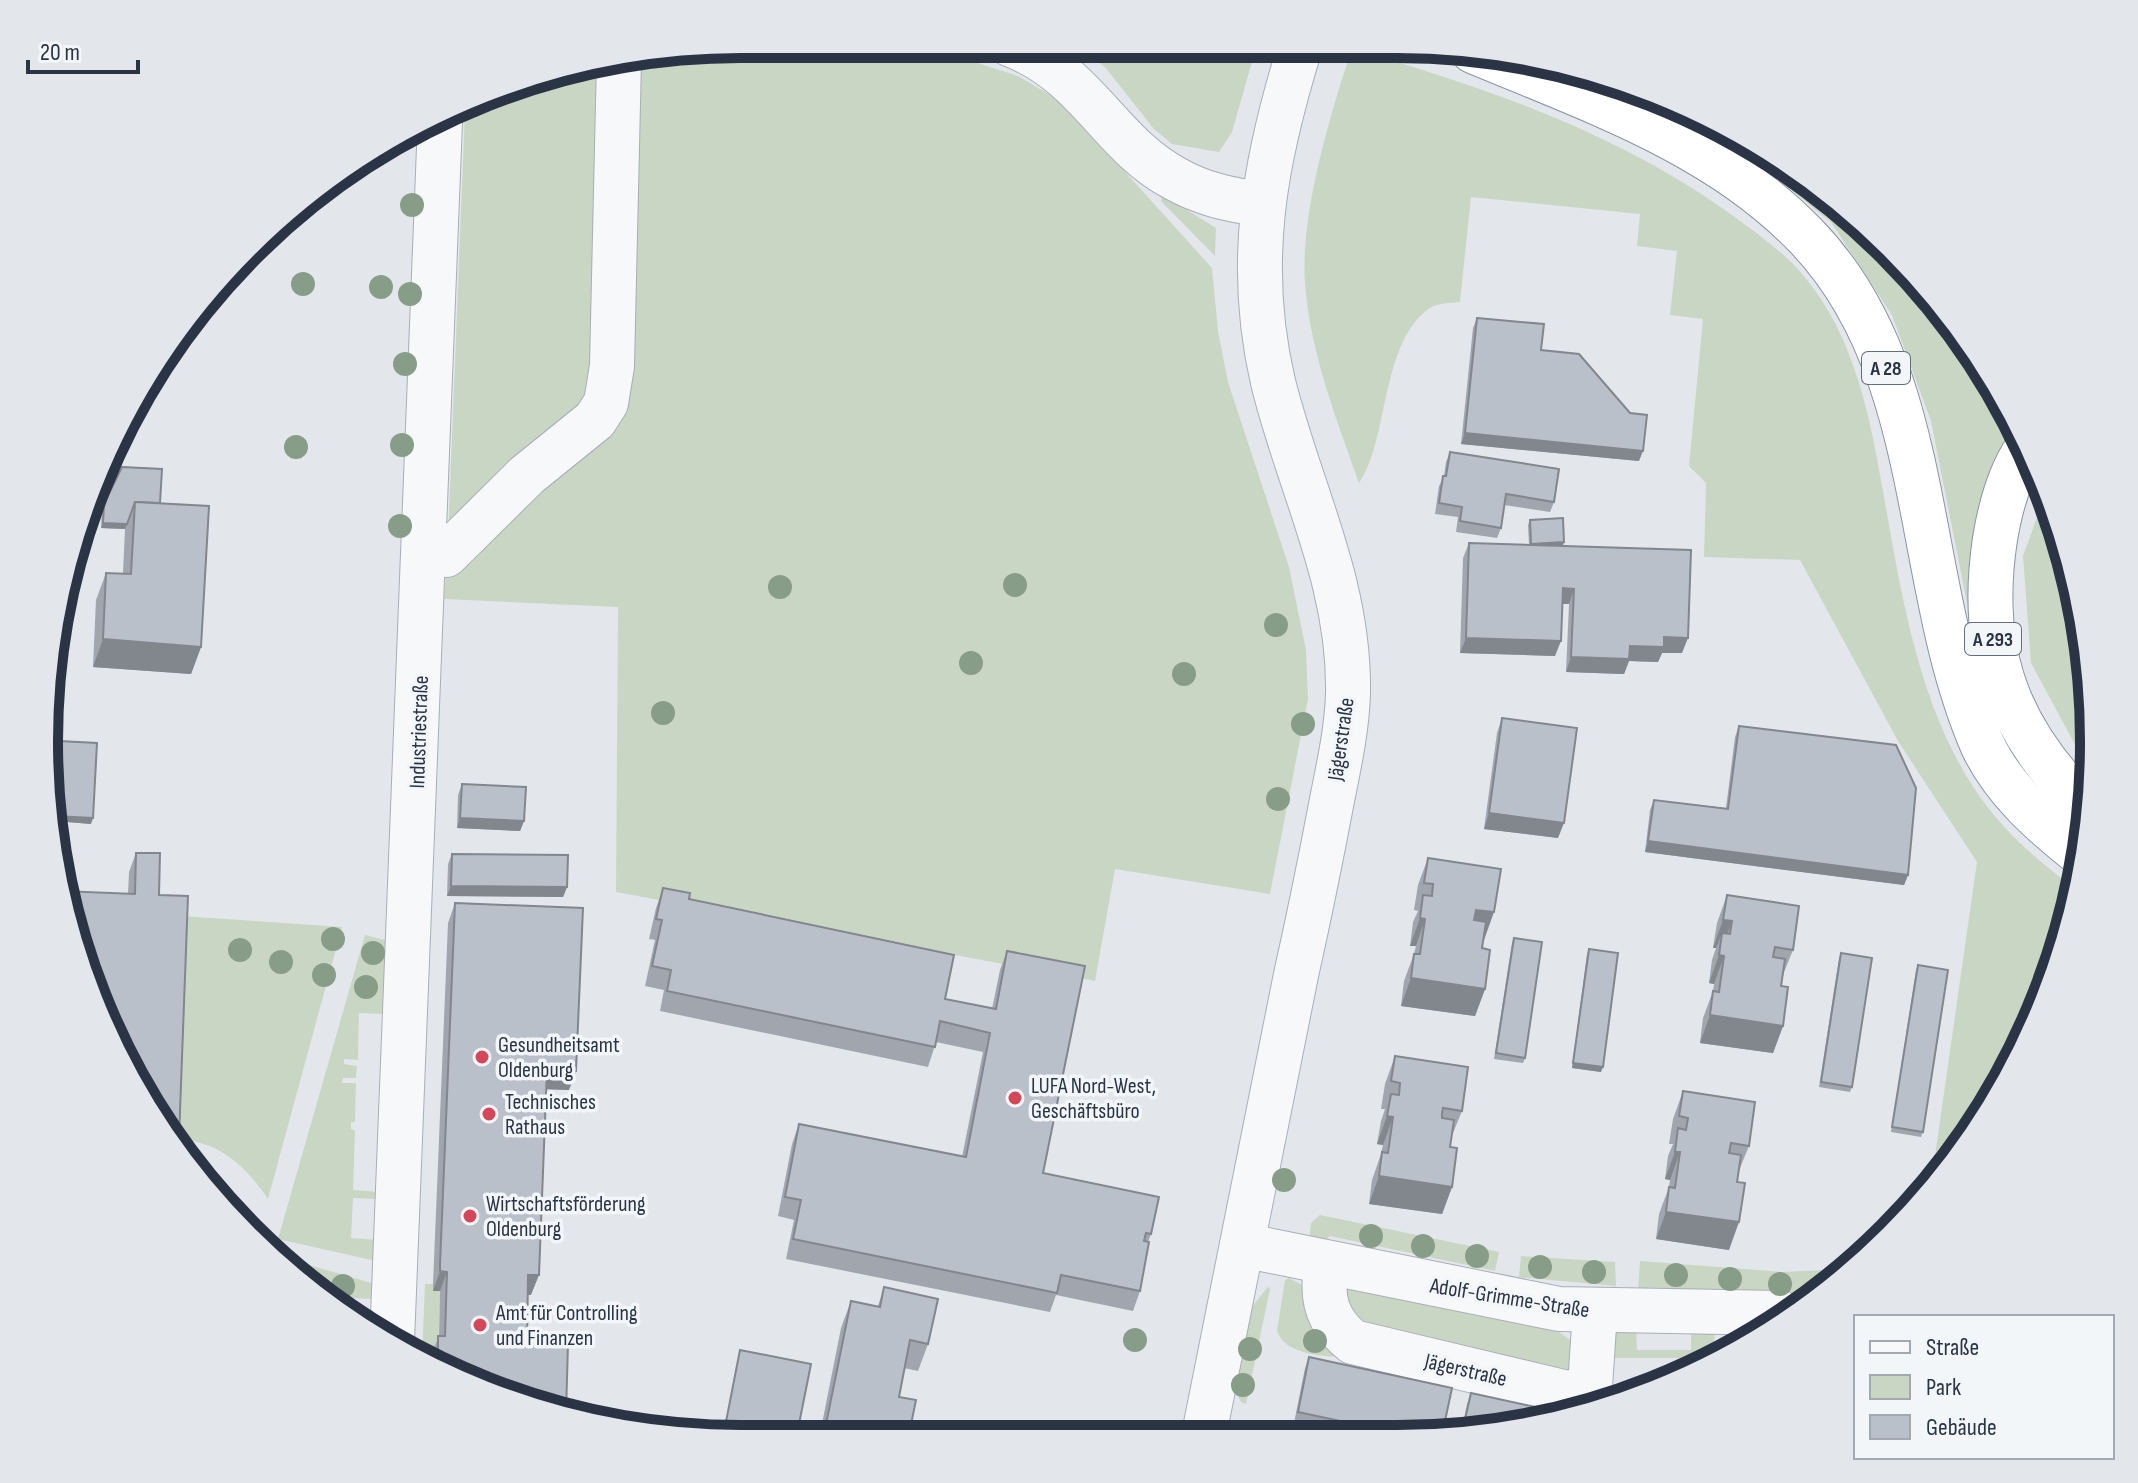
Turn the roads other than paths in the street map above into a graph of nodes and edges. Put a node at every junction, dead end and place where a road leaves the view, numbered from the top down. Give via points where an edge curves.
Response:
1 (1040, 58) edge
2 (1297, 58) edge
3 (1514, 68) edge
4 (619, 69) edge
5 (440, 128) edge
6 (1261, 204) junction
7 (2021, 463) edge
8 (446, 555) dead end
9 (2078, 799) edge
10 (2072, 846) edge
11 (1242, 1245) junction
12 (1327, 1265) junction
13 (1595, 1311) junction
14 (1771, 1313) edge
15 (393, 1328) edge
16 (1206, 1425) edge

1 - 6 street via 1071,80 1135,148 1172,178 1221,199
2 - 6 street, Jägerstraße
3 - 10 highway, A 28 via 1664,132 1751,189 1805,235 1840,278 1878,342 1902,422 1957,670 1983,746 2015,795
4 - 8 street via 612,366 606,403 595,420 527,475
5 - 15 street, Industriestraße
6 - 11 street, Jägerstraße via 1264,338 1334,571 1348,694 1328,820
7 - 9 highway, A 293 via 1999,513 1990,573 1990,628 2002,687 2026,737
11 - 12 street, Adolf-Grimme-Straße
11 - 16 street, Jägerstraße
12 - 13 street, Adolf-Grimme-Straße via 1500,1299
12 - 13 street, Jägerstraße via 1322,1285 1326,1306 1334,1327 1353,1342 1563,1392 1580,1393 1590,1387
13 - 14 street, Adolf-Grimme-Straße

